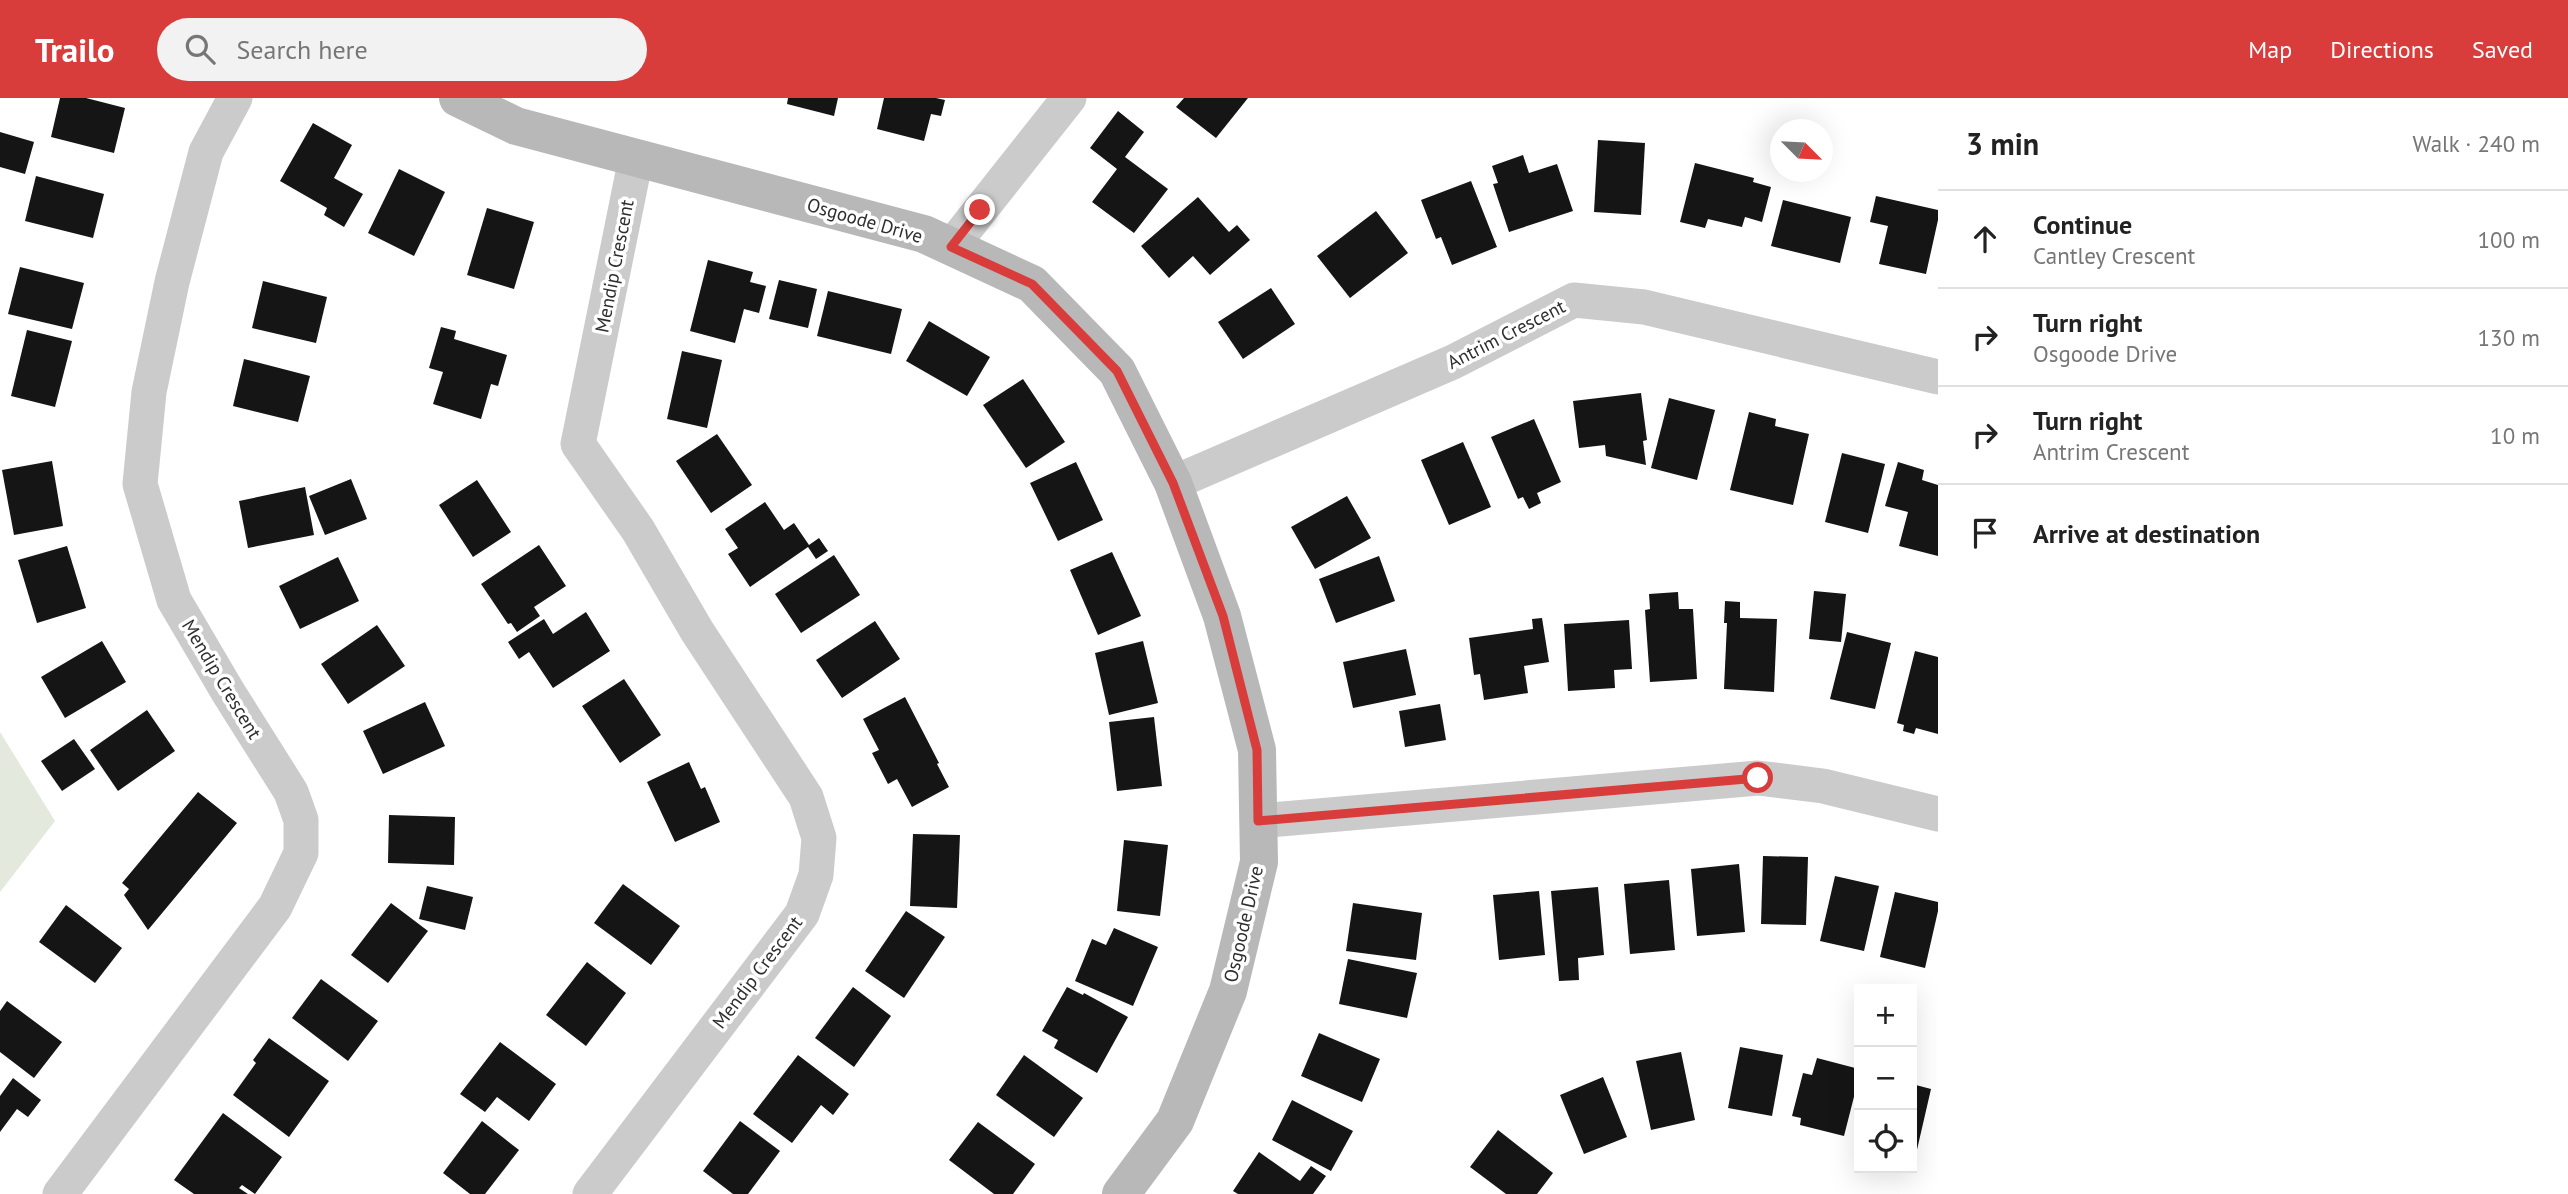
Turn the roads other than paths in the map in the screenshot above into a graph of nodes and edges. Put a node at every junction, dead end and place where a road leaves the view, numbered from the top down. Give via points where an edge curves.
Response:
1 (235, 98) edge
2 (458, 98) edge
3 (1069, 98) edge
4 (636, 158) junction
5 (951, 247) junction
6 (1938, 377) edge
7 (1173, 483) junction
8 (1938, 814) edge
9 (1258, 821) junction
10 (60, 1194) edge
11 (590, 1194) edge
12 (1121, 1194) edge

1 - 10 street, Mendip Crescent via 206,152 172,282 149,392 140,484 174,600 291,792 301,820 301,853 275,907
2 - 4 street, Osgoode Drive via 516,127
3 - 5 street
4 - 5 street, Osgoode Drive via 924,234
4 - 11 street, Mendip Crescent via 578,444 638,530 697,631 806,797 819,838 816,875 802,914
5 - 7 street, Osgoode Drive via 1032,284 1117,371
6 - 7 street, Antrim Crescent via 1644,307 1574,300 1453,362
7 - 9 street, Osgoode Drive via 1223,616 1257,750
8 - 9 street via 1823,786 1758,778
9 - 12 street, Osgoode Drive via 1259,862 1228,991 1175,1121

